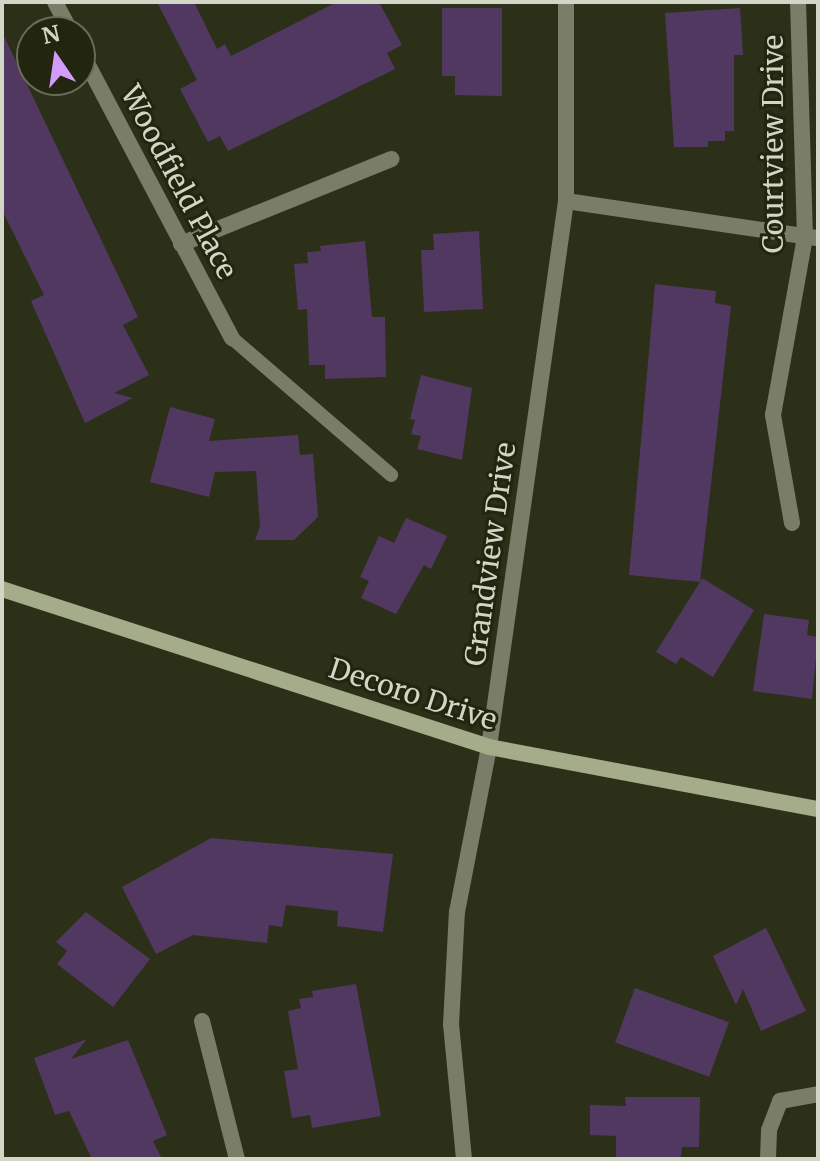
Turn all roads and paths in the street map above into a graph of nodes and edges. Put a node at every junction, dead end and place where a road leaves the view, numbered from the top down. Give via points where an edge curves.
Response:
1 (566, 2) edge
2 (798, 2) edge
3 (96, 81) edge
4 (391, 159) dead end
5 (566, 201) junction
6 (812, 237) edge
7 (181, 244) junction
8 (232, 338) joint
9 (391, 475) dead end
10 (792, 523) dead end
11 (2, 589) edge
12 (489, 747) junction
13 (818, 809) edge
14 (202, 1021) dead end
15 (818, 1094) edge
16 (237, 1159) edge
17 (464, 1159) edge
18 (768, 1159) edge

1 - 5 street, Grandview Drive
2 - 6 street, Courtview Drive
3 - 7 street, Woodfield Place
4 - 7 street
5 - 6 street
5 - 12 street, Grandview Drive
6 - 10 street, Courtview Drive via 773,415
7 - 8 street, Woodfield Place
8 - 9 lane
11 - 12 main road, Decoro Drive
12 - 13 main road, Decoro Drive
12 - 17 street, Grandview Drive via 457,912 451,1025
14 - 16 street
15 - 18 street via 780,1101 769,1130

